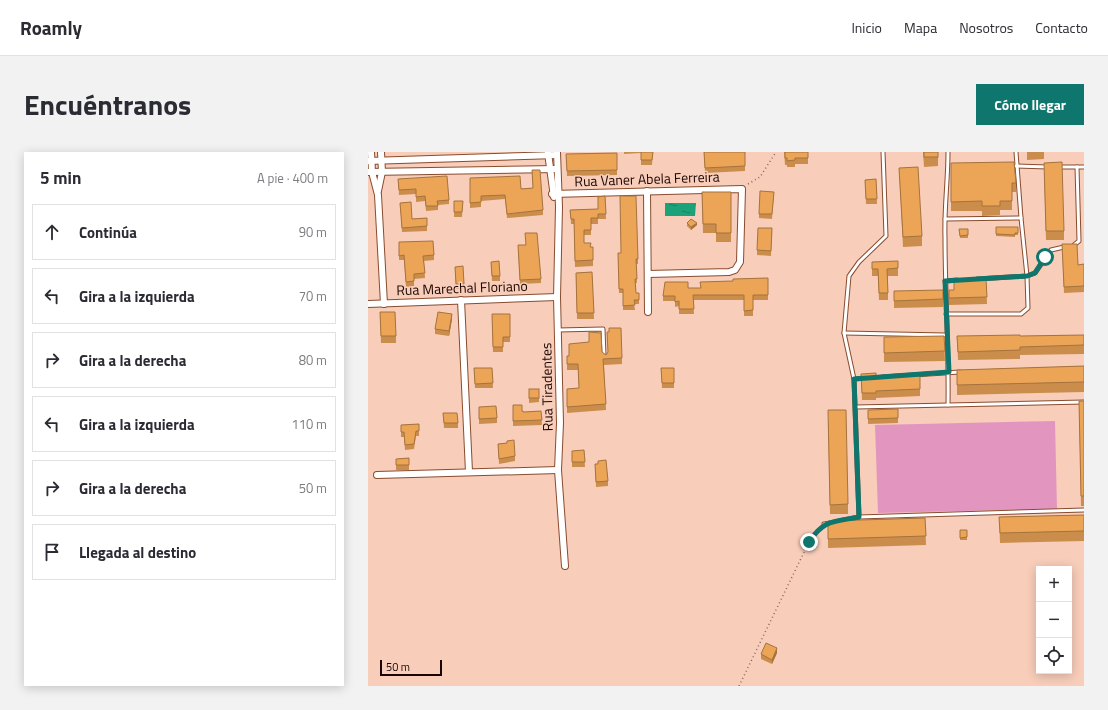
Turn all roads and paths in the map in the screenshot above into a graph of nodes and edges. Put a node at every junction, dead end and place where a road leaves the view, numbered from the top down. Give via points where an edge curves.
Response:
1 (371, 152) edge
2 (381, 152) edge
3 (776, 152) edge
4 (883, 152) edge
5 (948, 152) edge
6 (1016, 152) edge
7 (548, 153) edge
8 (557, 153) edge
9 (370, 161) edge
10 (382, 161) junction
11 (1009, 166) edge
12 (1017, 166) junction
13 (1077, 167) junction
14 (1084, 167) edge
15 (948, 168) junction
16 (956, 168) edge
17 (549, 170) junction
18 (558, 170) junction
19 (370, 172) edge
20 (382, 172) junction
21 (742, 189) junction
22 (648, 191) junction
23 (556, 194) junction
24 (378, 195) junction
25 (1021, 218) junction
26 (944, 219) junction
27 (648, 274) junction
28 (1027, 276) junction
29 (975, 279) edge
30 (960, 280) edge
31 (945, 281) junction
32 (557, 297) junction
33 (461, 300) junction
34 (368, 304) edge
35 (384, 304) junction
36 (648, 312) dead end
37 (946, 314) junction
38 (558, 330) junction
39 (844, 333) junction
40 (946, 335) junction
41 (605, 358) edge
42 (949, 372) junction
43 (964, 372) edge
44 (878, 377) edge
45 (870, 378) edge
46 (854, 379) junction
47 (1084, 402) edge
48 (948, 405) junction
49 (856, 407) junction
50 (558, 470) junction
51 (469, 472) junction
52 (377, 474) dead end
53 (1084, 510) edge
54 (859, 517) junction
55 (824, 524) joint
56 (565, 566) dead end
57 (739, 686) edge

1 - 9 street
2 - 10 street
3 - 21 path via 760,177
4 - 39 lane via 886,236 848,276
5 - 15 lane
6 - 12 lane
7 - 8 street
7 - 10 street
7 - 17 street, Rua Tiradentes
8 - 18 street, Rua Tiradentes
9 - 10 street
9 - 19 street
10 - 20 street
11 - 12 lane
12 - 13 lane
12 - 25 lane
13 - 14 lane
13 - 28 lane via 1079,240 1074,245 1051,250 1035,273
15 - 16 lane
15 - 26 lane
17 - 18 street
17 - 20 street
17 - 23 street, Rua Tiradentes
18 - 23 street, Rua Tiradentes
19 - 20 street
19 - 24 street
20 - 24 street
21 - 22 street, Rua Vaner Abela Ferreira
21 - 27 street via 740,262 735,270
22 - 23 street, Rua Vaner Abela Ferreira
22 - 27 street
23 - 32 street, Rua Tiradentes via 559,207
24 - 35 street
25 - 26 lane
25 - 28 lane
26 - 31 lane
27 - 36 street
28 - 29 lane
28 - 37 lane via 1029,303 1024,313
30 - 31 lane
31 - 37 lane
32 - 33 street, Rua Marechal Floriano
32 - 38 street, Rua Tiradentes
33 - 35 street, Rua Marechal Floriano
33 - 51 street
34 - 35 street, Rua Marechal Floriano
37 - 40 lane
38 - 41 lane via 603,329
38 - 50 street, Rua Tiradentes
39 - 40 lane
39 - 46 lane
40 - 42 lane
42 - 43 lane
42 - 44 lane
42 - 48 lane
45 - 46 lane
46 - 49 lane
47 - 48 lane
48 - 49 lane
49 - 54 lane
50 - 51 street
50 - 56 street, Rua Tiradentes
51 - 52 street
53 - 54 lane
54 - 55 lane
55 - 57 path via 809,542

